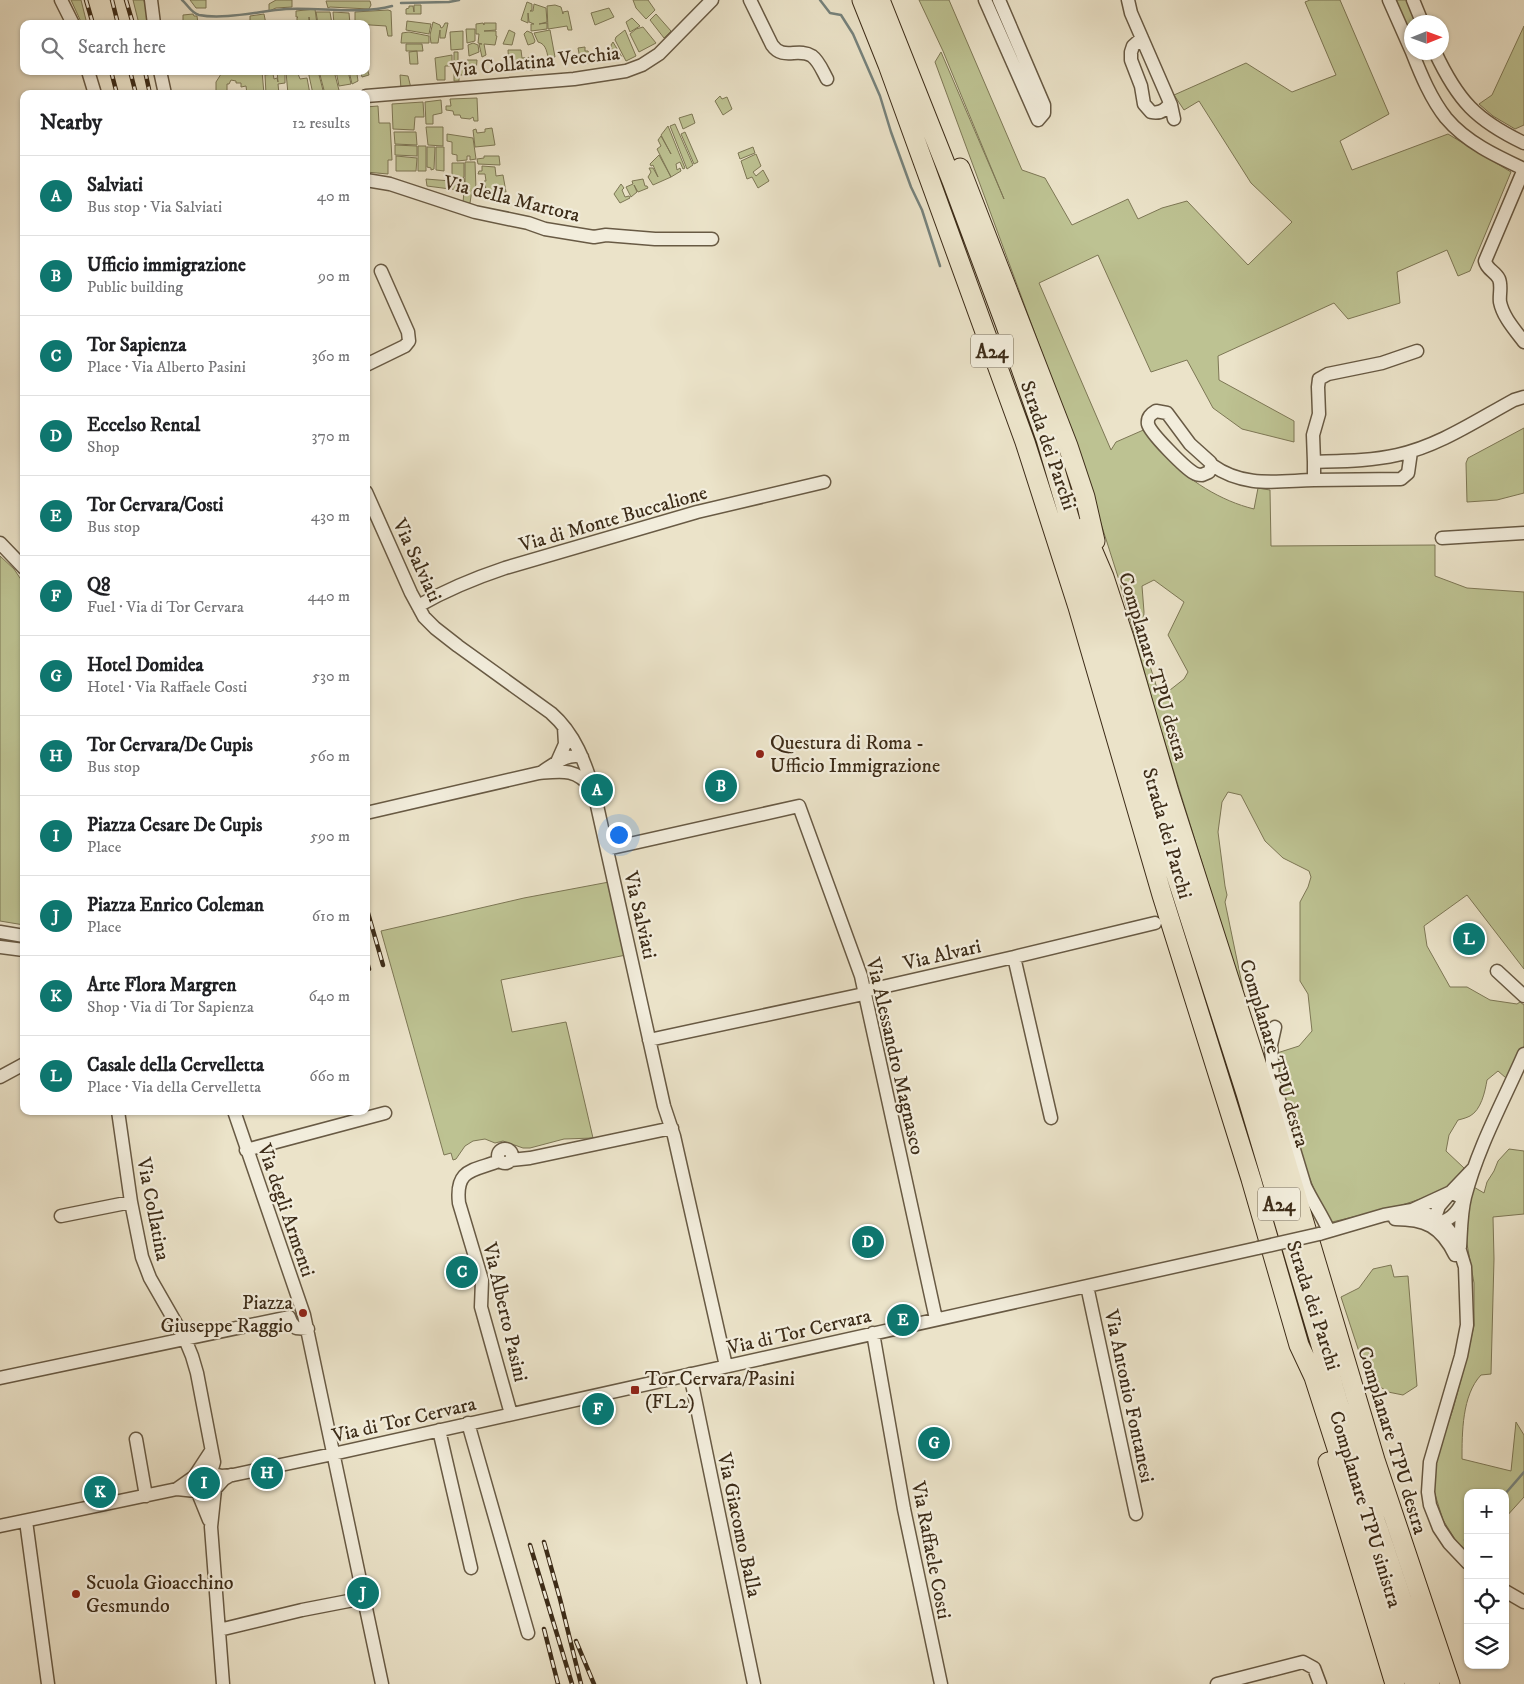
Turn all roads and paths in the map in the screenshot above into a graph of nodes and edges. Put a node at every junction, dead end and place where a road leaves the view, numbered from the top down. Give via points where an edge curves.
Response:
1 (61, 0) edge
2 (151, 0) edge
3 (712, 0) edge
4 (750, 0) edge
5 (851, 0) edge
6 (862, 0) edge
7 (880, 0) edge
8 (892, 0) edge
9 (985, 0) edge
10 (999, 0) edge
11 (1128, 0) edge
12 (1389, 0) edge
13 (1413, 0) edge
14 (1419, 15) edge
15 (71, 20) edge
16 (154, 20) edge
17 (1005, 29) junction
18 (1404, 35) edge
19 (1142, 38) junction
20 (1415, 60) edge
21 (1439, 60) edge
22 (89, 75) edge
23 (161, 75) edge
24 (827, 79) dead end
25 (94, 90) edge
26 (164, 90) edge
27 (370, 96) edge
28 (900, 98) junction
29 (1170, 103) junction
30 (1174, 119) dead end
31 (1524, 143) edge
32 (1524, 169) edge
33 (370, 181) edge
34 (712, 239) dead end
35 (381, 271) dead end
36 (1509, 322) junction
37 (1524, 323) edge
38 (1524, 342) edge
39 (1417, 352) dead end
40 (370, 363) edge
41 (1524, 397) edge
42 (1046, 439) junction
43 (1411, 452) junction
44 (1314, 462) junction
45 (1212, 465) junction
46 (1314, 480) junction
47 (824, 482) dead end
48 (370, 501) edge
49 (1524, 533) edge
50 (1442, 538) dead end
51 (0, 543) edge
52 (20, 564) edge
53 (1104, 576) junction
54 (1095, 602) junction
55 (418, 606) junction
56 (563, 724) junction
57 (1121, 725) junction
58 (582, 756) junction
59 (556, 767) junction
60 (594, 792) junction
61 (370, 812) edge
62 (607, 849) junction
63 (1162, 894) junction
64 (1154, 923) junction
65 (0, 932) edge
66 (20, 935) edge
67 (1176, 939) junction
68 (0, 947) edge
69 (20, 950) edge
70 (1014, 957) junction
71 (1497, 971) dead end
72 (864, 993) junction
73 (1524, 996) edge
74 (1275, 1028) dead end
75 (649, 1040) junction
76 (1524, 1054) edge
77 (20, 1066) edge
78 (0, 1077) edge
79 (385, 1113) dead end
80 (119, 1115) edge
81 (235, 1115) edge
82 (1051, 1118) dead end
83 (672, 1128) junction
84 (246, 1150) junction
85 (1474, 1167) junction
86 (1451, 1192) junction
87 (1464, 1200) junction
88 (131, 1202) junction
89 (1412, 1210) junction
90 (61, 1216) dead end
91 (1375, 1219) junction
92 (1437, 1222) junction
93 (1324, 1232) junction
94 (1460, 1250) junction
95 (1465, 1283) junction
96 (1087, 1286) junction
97 (297, 1297) junction
98 (285, 1318) junction
99 (936, 1319) junction
100 (308, 1331) junction
101 (873, 1333) junction
102 (185, 1339) junction
103 (1300, 1345) junction
104 (726, 1366) junction
105 (690, 1374) junction
106 (0, 1377) edge
107 (511, 1414) junction
108 (468, 1423) junction
109 (439, 1430) junction
110 (136, 1439) dead end
111 (333, 1454) junction
112 (208, 1479) junction
113 (177, 1489) junction
114 (197, 1492) junction
115 (146, 1496) junction
116 (1136, 1514) dead end
117 (26, 1521) junction
118 (0, 1526) edge
119 (211, 1527) junction
120 (1464, 1559) edge
121 (471, 1568) dead end
122 (1509, 1593) edge
123 (364, 1598) junction
124 (1524, 1602) edge
125 (220, 1630) junction
126 (528, 1633) dead end
127 (48, 1684) edge
128 (223, 1684) edge
129 (382, 1684) edge
130 (754, 1684) edge
131 (941, 1684) edge
132 (1217, 1684) edge
133 (1320, 1684) edge
134 (1395, 1684) edge
135 (1415, 1684) edge
136 (1430, 1684) edge
137 (1450, 1684) edge

1 - 15 street
2 - 16 street
3 - 27 street, Via Collatina Vecchia via 659,54 626,71 574,80
4 - 24 street via 776,50 810,55
5 - 28 highway
6 - 28 highway, Strada dei Parchi / A24
7 - 42 highway, Strada dei Parchi / A24 via 952,181
8 - 53 highway via 1056,413 1085,497
9 - 17 street
10 - 17 street
11 - 19 street
12 - 18 street
13 - 14 street
17 - 17 street via 1038,120 1044,113 1044,106
19 - 29 street
19 - 29 street via 1134,46 1131,56 1144,104 1151,112 1157,113
20 - 32 street via 1434,100 1450,122 1483,148
21 - 31 street via 1450,82 1469,108 1492,127
22 - 25 street
23 - 26 street
28 - 54 highway, Strada dei Parchi / A24 via 1025,442
29 - 30 street
32 - 36 street via 1486,255 1486,264 1500,281 1501,305
33 - 34 street, Via della Martora via 545,229 594,236
35 - 40 street via 409,338 405,346
36 - 37 street
36 - 38 street
39 - 44 street via 1328,374 1319,380 1319,414 1313,435
41 - 43 street
42 - 53 highway, Complanare TPU destra
42 - 54 highway, Strada dei Parchi / A24
43 - 44 street via 1372,459
43 - 46 street via 1408,473 1401,479
44 - 46 street
45 - 45 street via 1190,444 1167,413 1156,411 1150,416 1148,425 1156,436 1194,473 1204,475
45 - 46 street via 1249,481
47 - 55 street, Via di Monte Buccalione via 697,512 505,568 474,578
48 - 55 street, Via Salviati
49 - 50 street
51 - 52 street
53 - 54 highway, Complanare TPU destra
54 - 57 highway, Strada dei Parchi / A24
54 - 137 highway, Complanare TPU destra via 1148,717 1375,1460
55 - 56 street, Via Salviati via 435,628
56 - 58 street, Via Salviati
56 - 59 street via 565,744
57 - 63 highway, Strada dei Parchi / A24
57 - 136 highway, Strada dei Parchi / A24 via 1183,899 1246,1093 1339,1406
58 - 59 street via 574,755
58 - 60 street, Via Salviati
59 - 60 street via 577,774
59 - 61 street
60 - 62 street, Via Salviati
62 - 72 street, Via Alessandro Magnasco via 799,806 861,976
62 - 75 street, Via Salviati
63 - 64 highway via 1160,917
63 - 67 highway, Strada dei Parchi / A24
64 - 67 highway
64 - 70 street, Via Alvari
65 - 66 street
67 - 103 highway, Strada dei Parchi / A24
68 - 69 street
70 - 72 street, Via Alvari
70 - 82 street
71 - 73 street
72 - 75 street, Via Alvari
72 - 99 street, Via Alessandro Magnasco
74 - 93 street via 1271,1045 1273,1080 1305,1186 1324,1218
75 - 83 street, Via Salviati
76 - 85 street
77 - 78 street
79 - 84 street
80 - 88 street, Via Collatina
81 - 84 street, Via degli Armenti
83 - 104 street, Via Salviati
83 - 107 street, Via Alberto Pasini via 530,1158 505,1160 467,1172 461,1178 459,1203 482,1280 481,1307
84 - 97 street, Via degli Armenti
85 - 86 street
85 - 87 street
86 - 87 street
86 - 89 street
86 - 92 street via 1439,1206
87 - 92 street via 1452,1218
87 - 94 street
88 - 90 street
88 - 102 street, Via Collatina via 147,1271
89 - 91 street, Via di Tor Cervara
89 - 92 street, Via di Tor Cervara
91 - 92 street, Via di Tor Cervara
91 - 93 street, Via di Tor Cervara
92 - 94 street via 1453,1235
92 - 95 street via 1461,1267
93 - 96 street, Via di Tor Cervara, bridge
94 - 95 street
95 - 120 street via 1467,1316 1464,1346 1430,1462 1428,1481 1430,1505 1437,1522 1445,1538
96 - 99 street, Via di Tor Cervara
96 - 116 street, Via Antonio Fontanesi
97 - 98 street
97 - 100 street
98 - 100 street via 296,1328
98 - 102 street
99 - 101 street, Via di Tor Cervara
100 - 111 street
101 - 104 street, Via di Tor Cervara
101 - 131 street, Via Raffaele Costi via 904,1509
102 - 106 street
102 - 112 street, Via Collatina via 196,1369 214,1464
103 - 134 highway, Complanare TPU sinistra via 1304,1380
103 - 135 highway, Strada dei Parchi / A24 via 1314,1377
104 - 105 street, Via di Tor Cervara
105 - 107 street, Via di Tor Cervara
105 - 130 street, Via Giacomo Balla
107 - 108 street, Via di Tor Cervara
108 - 109 street, Via di Tor Cervara
108 - 126 street
109 - 111 street, Via di Tor Cervara
109 - 121 street
110 - 115 street
111 - 112 street, Via di Tor Cervara
111 - 123 street
112 - 113 street
112 - 114 street via 193,1485
112 - 114 street via 207,1495
112 - 119 street
113 - 114 street
113 - 115 street
114 - 119 street
115 - 117 street
117 - 118 street
117 - 127 street
119 - 125 street
122 - 124 street
123 - 125 street
123 - 129 street
125 - 128 street
132 - 133 street via 1303,1662 1314,1668

